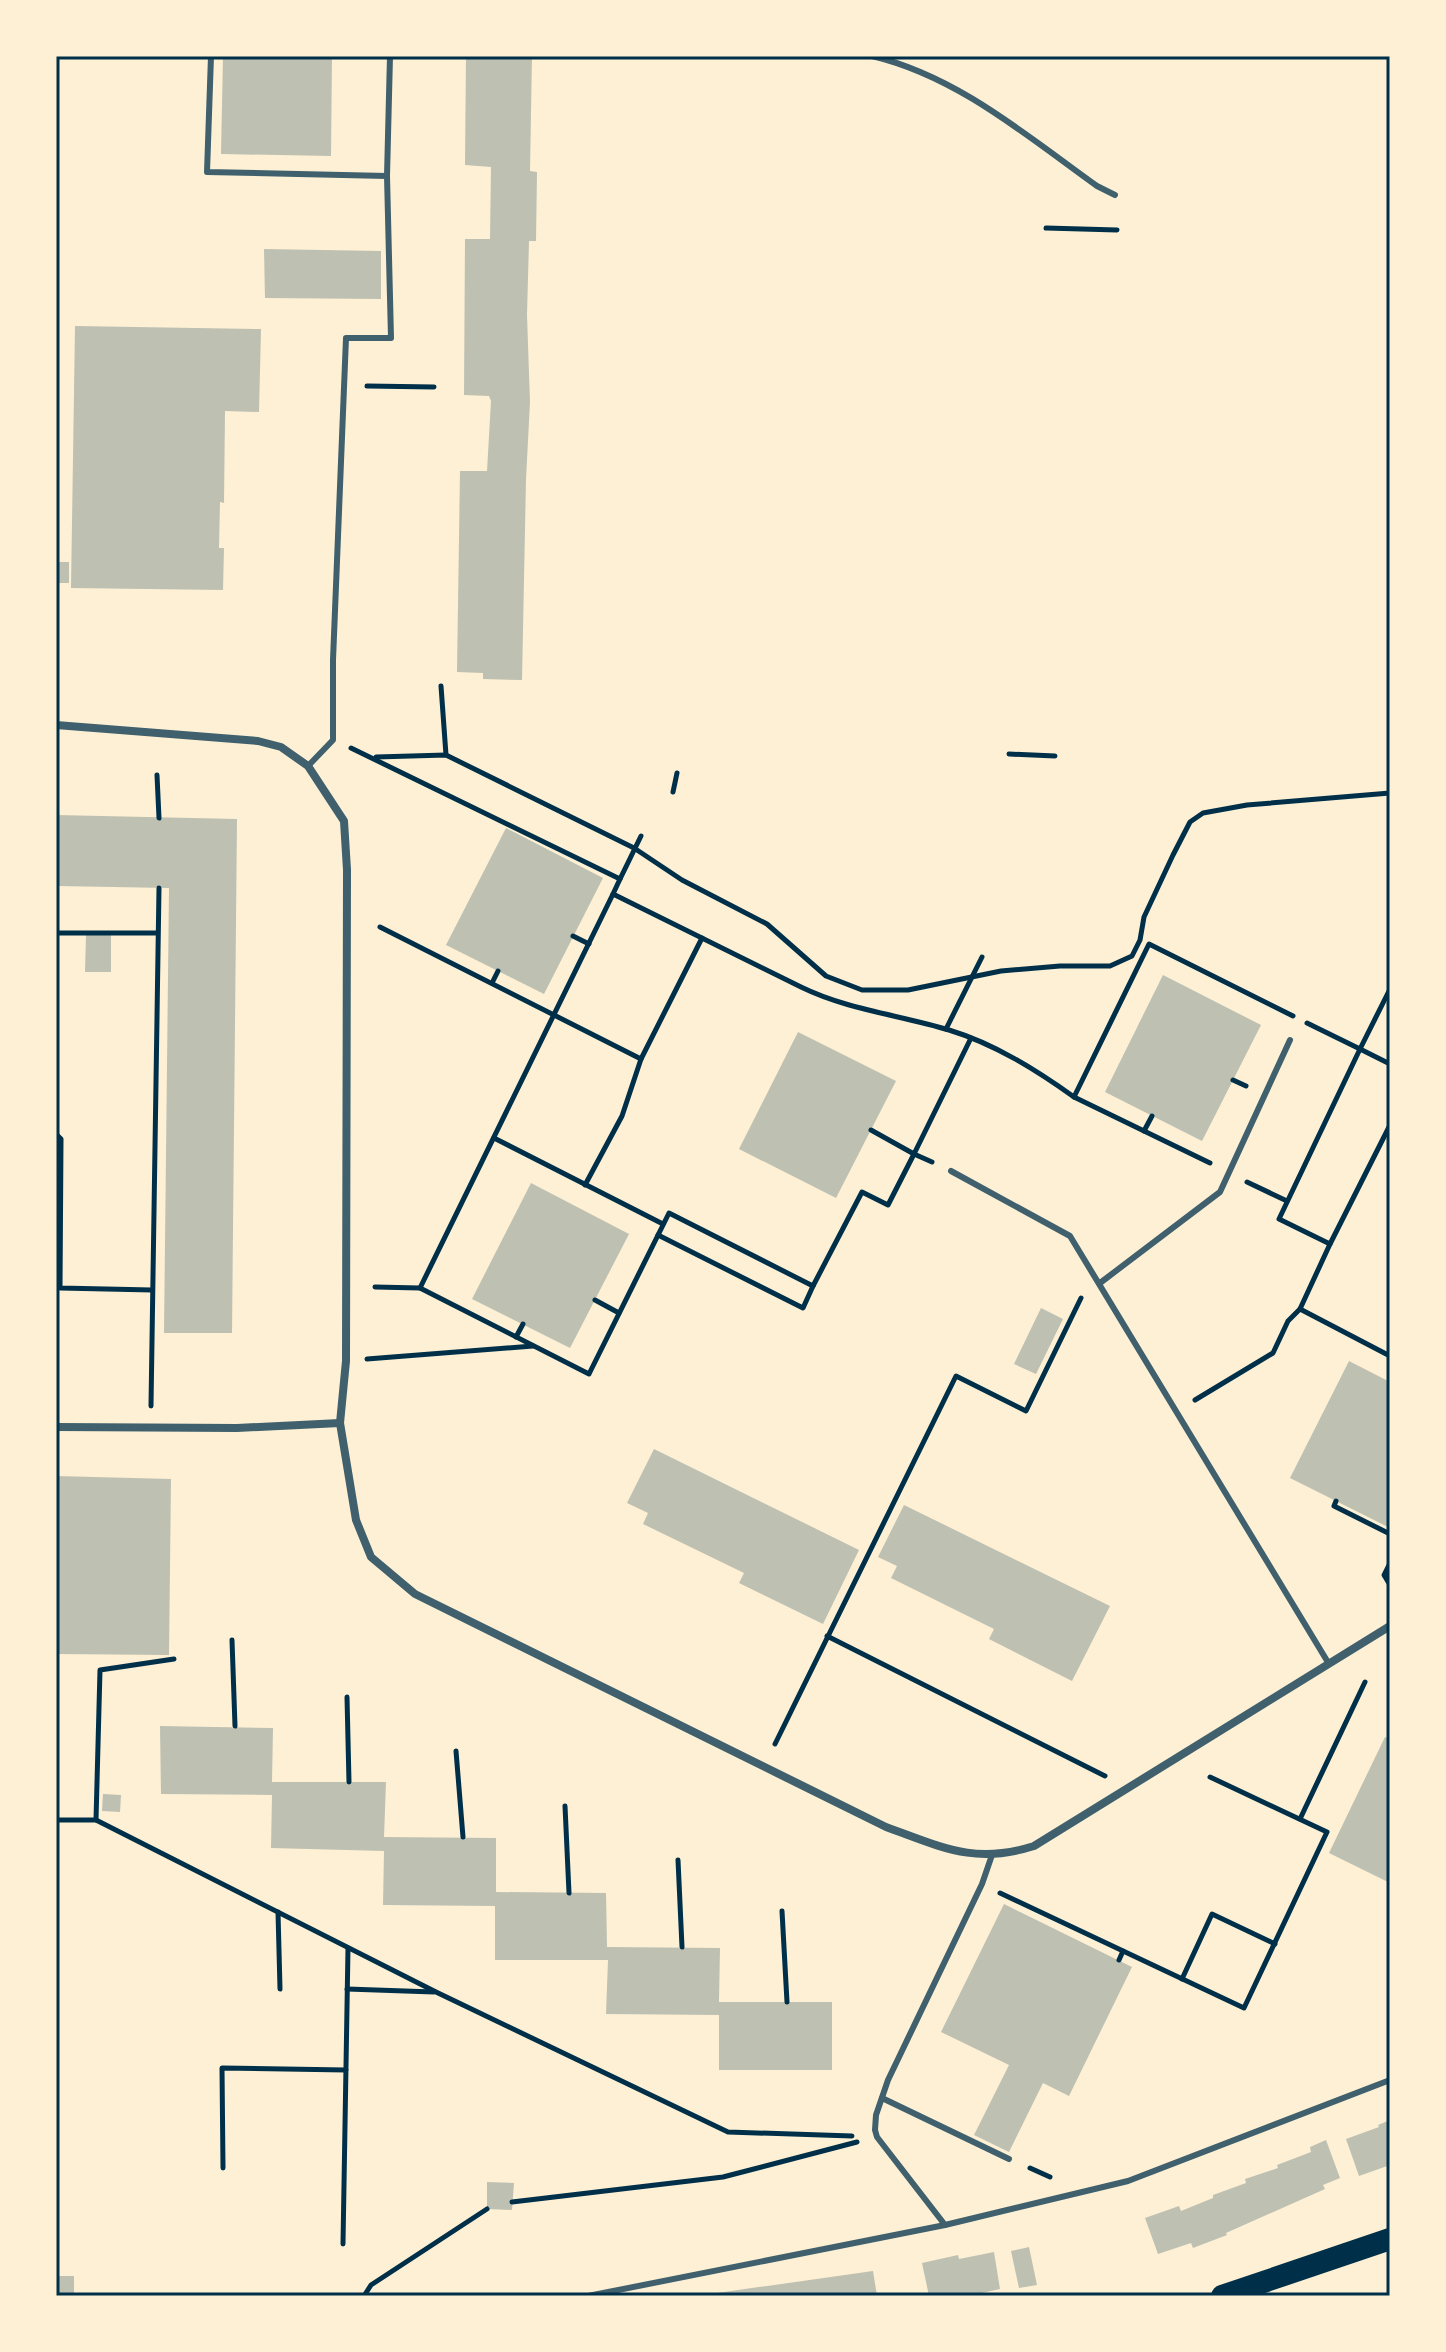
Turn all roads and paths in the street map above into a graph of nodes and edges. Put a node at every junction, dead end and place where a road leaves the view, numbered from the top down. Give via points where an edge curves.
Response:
1 (211, 56) edge
2 (390, 56) edge
3 (872, 56) edge
4 (387, 176) junction
5 (1115, 195) dead end
6 (1046, 228) dead end
7 (1117, 230) dead end
8 (392, 387) dead end
9 (434, 387) dead end
10 (441, 686) dead end
11 (56, 725) edge
12 (333, 740) junction
13 (1009, 754) dead end
14 (446, 755) junction
15 (1055, 756) dead end
16 (372, 757) junction
17 (306, 764) junction
18 (677, 773) dead end
19 (157, 775) dead end
20 (673, 792) dead end
21 (1390, 793) edge
22 (159, 818) dead end
23 (641, 836) dead end
24 (634, 848) junction
25 (620, 879) junction
26 (159, 888) dead end
27 (613, 894) junction
28 (380, 927) dead end
29 (56, 933) edge
30 (157, 933) junction
31 (573, 936) dead end
32 (702, 938) junction
33 (1140, 940) junction
34 (589, 944) junction
35 (1149, 944) junction
36 (982, 957) dead end
37 (498, 971) dead end
38 (972, 978) junction
39 (492, 983) junction
40 (1390, 989) edge
41 (554, 1016) junction
42 (946, 1029) junction
43 (971, 1038) junction
44 (1290, 1040) dead end
45 (1360, 1049) junction
46 (641, 1059) junction
47 (1390, 1064) edge
48 (1074, 1097) junction
49 (1152, 1116) dead end
50 (1390, 1125) edge
51 (871, 1130) dead end
52 (1144, 1131) junction
53 (56, 1134) edge
54 (494, 1138) junction
55 (914, 1154) junction
56 (951, 1171) joint
57 (1228, 1172) junction
58 (585, 1185) junction
59 (1287, 1201) junction
60 (663, 1224) junction
61 (658, 1235) junction
62 (1330, 1244) junction
63 (1094, 1272) junction
64 (1100, 1283) junction
65 (813, 1286) junction
66 (375, 1287) dead end
67 (58, 1288) edge
68 (420, 1288) junction
69 (152, 1290) junction
70 (595, 1300) dead end
71 (1300, 1309) junction
72 (619, 1313) junction
73 (523, 1324) dead end
74 (516, 1337) junction
75 (534, 1346) junction
76 (1390, 1356) edge
77 (346, 1361) junction
78 (1177, 1411) junction
79 (340, 1423) junction
80 (56, 1427) edge
81 (151, 1427) junction
82 (1336, 1501) dead end
83 (1390, 1534) edge
84 (1390, 1563) edge
85 (1390, 1585) edge
86 (1390, 1626) edge
87 (827, 1636) junction
88 (232, 1640) dead end
89 (174, 1659) dead end
90 (1329, 1664) junction
91 (1365, 1682) dead end
92 (347, 1697) dead end
93 (235, 1726) dead end
94 (775, 1744) dead end
95 (456, 1751) dead end
96 (1210, 1777) dead end
97 (349, 1782) dead end
98 (1129, 1787) junction
99 (565, 1806) dead end
100 (1300, 1819) junction
101 (56, 1820) edge
102 (96, 1820) junction
103 (463, 1837) dead end
104 (992, 1855) junction
105 (678, 1860) dead end
106 (982, 1884) junction
107 (569, 1893) dead end
108 (782, 1911) dead end
109 (278, 1912) junction
110 (1275, 1944) junction
111 (682, 1947) dead end
112 (348, 1948) junction
113 (1123, 1951) junction
114 (1119, 1960) dead end
115 (1182, 1979) junction
116 (280, 1989) dead end
117 (347, 1989) junction
118 (436, 1992) junction
119 (787, 2002) dead end
120 (346, 2070) junction
121 (1390, 2080) edge
122 (882, 2098) junction
123 (877, 2137) junction
124 (1009, 2159) dead end
125 (223, 2168) dead end
126 (512, 2202) dead end
127 (487, 2209) dead end
128 (945, 2225) junction
129 (1390, 2239) edge
130 (343, 2244) dead end
131 (364, 2296) edge
132 (588, 2296) edge
133 (1222, 2296) edge

1 - 4 lane via 207,172
2 - 4 lane
3 - 5 lane via 974,98
4 - 12 lane via 391,338 346,338
6 - 7 path
8 - 9 path
10 - 14 path
11 - 17 street via 258,741 281,747
12 - 16 path
12 - 17 lane
13 - 15 path
14 - 16 path
14 - 24 path
16 - 25 path
17 - 77 street via 344,821
18 - 20 path
19 - 22 path
21 - 33 path via 1203,813 1190,822 1173,855 1144,917
23 - 24 path
24 - 25 path
24 - 38 path via 767,924 826,976 862,990 908,990
25 - 27 path
26 - 30 path
27 - 32 path
27 - 34 path
28 - 39 path
29 - 30 path
30 - 69 path
31 - 34 path
32 - 42 path via 822,997
32 - 46 path
33 - 35 path
33 - 38 path via 1132,956 1110,966 1001,971
34 - 41 path
35 - 45 path
35 - 48 path
36 - 38 path
37 - 39 path
38 - 42 path
39 - 41 path
40 - 45 path
41 - 46 path
41 - 54 path
42 - 43 path
43 - 48 path via 1030,1066
43 - 55 path
44 - 57 lane
45 - 47 path
45 - 59 path
46 - 58 path via 622,1116
48 - 52 path
49 - 52 path
50 - 62 path
51 - 55 path
52 - 57 path
53 - 67 path via 61,1139
54 - 58 path
54 - 68 path
55 - 56 path
55 - 65 path via 888,1205 862,1192
56 - 63 lane via 1070,1236
57 - 59 path
57 - 64 lane via 1220,1192
58 - 60 path
59 - 62 path via 1279,1219
60 - 61 path
60 - 65 path via 669,1213
61 - 65 path via 803,1308
61 - 72 path
62 - 71 path
63 - 64 lane
63 - 87 path via 1026,1411 956,1376
64 - 78 lane
66 - 68 path
67 - 69 path
68 - 74 path
69 - 81 path
70 - 72 path
71 - 76 path
71 - 78 path via 1273,1353
72 - 75 path via 589,1374
73 - 74 path
74 - 75 path
75 - 77 path
77 - 79 street
78 - 90 lane
79 - 81 street
79 - 104 street via 356,1520 371,1557 415,1594 886,1827 957,1852
80 - 81 street
82 - 83 path via 1334,1506
84 - 85 path via 1384,1575
86 - 90 street
87 - 94 path
87 - 98 path
88 - 93 path
89 - 102 path via 100,1670
90 - 98 street
91 - 100 path
92 - 97 path
95 - 103 path
96 - 100 path
98 - 104 street via 1034,1846
99 - 107 path
100 - 110 path via 1327,1832
101 - 102 path
102 - 109 path
104 - 106 lane
105 - 111 path
106 - 113 path
106 - 122 lane
108 - 119 path
109 - 112 path
109 - 116 path
110 - 115 path via 1244,2008
110 - 115 path via 1212,1914
112 - 117 path
112 - 118 path
113 - 114 path
113 - 115 path
117 - 118 path
117 - 120 path
118 - 123 path via 728,2132
120 - 125 path via 222,2068
120 - 130 path
121 - 128 lane via 1128,2181
122 - 123 lane
122 - 124 lane
123 - 126 path via 723,2177
123 - 128 lane
127 - 131 path via 371,2285
128 - 132 lane
129 - 133 highway

